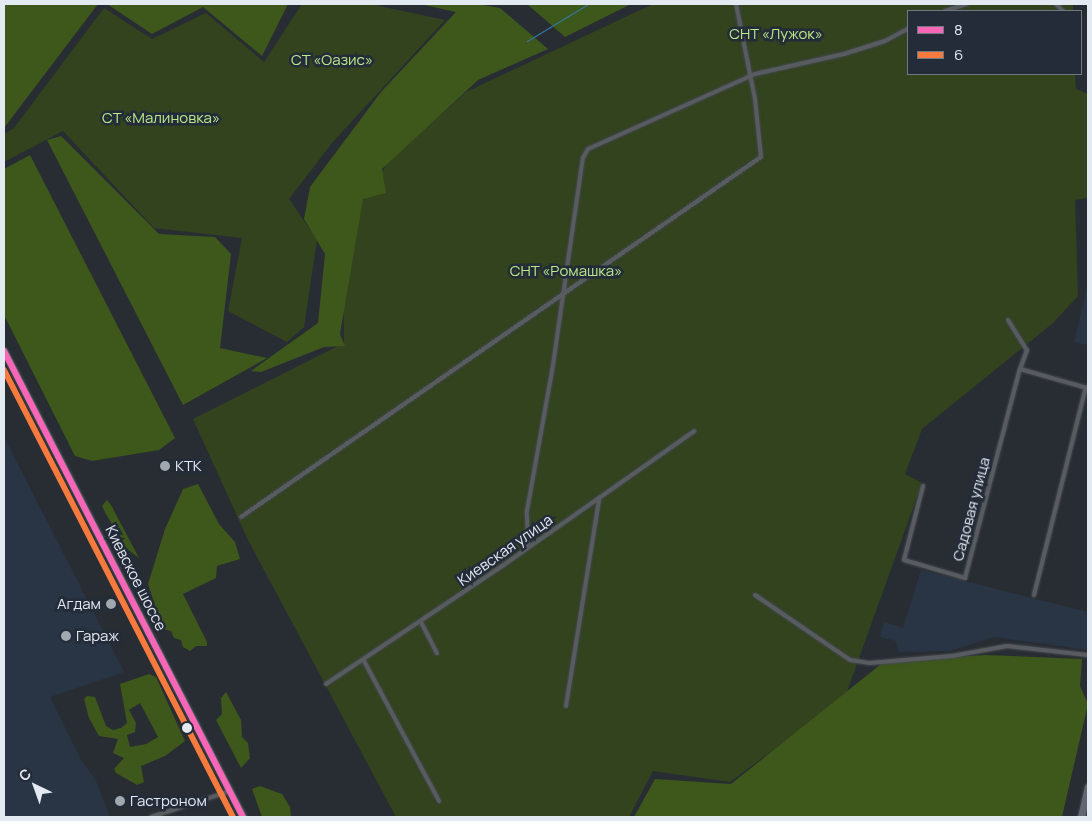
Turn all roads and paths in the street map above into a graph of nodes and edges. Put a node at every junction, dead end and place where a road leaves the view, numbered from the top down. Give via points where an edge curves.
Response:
1 (736, 4) edge
2 (967, 4) edge
3 (948, 10) edge
4 (907, 29) edge
5 (750, 77) junction
6 (562, 293) junction
7 (1008, 320) dead end
8 (4, 351) edge
9 (1020, 370) junction
10 (1087, 388) edge
11 (694, 431) dead end
12 (924, 486) dead end
13 (599, 499) junction
14 (241, 517) dead end
15 (528, 547) junction
16 (755, 595) dead end
17 (1034, 595) dead end
18 (422, 622) junction
19 (437, 653) dead end
20 (1088, 655) edge
21 (364, 661) junction
22 (326, 684) dead end
23 (566, 706) dead end
24 (1088, 787) edge
25 (230, 791) junction
26 (439, 801) dead end
27 (151, 817) edge
28 (243, 817) edge
29 (1081, 817) edge

1 - 5 street
2 - 3 street
4 - 5 street via 862,49 794,63
5 - 6 street via 761,156
5 - 6 street via 588,149 583,158
6 - 14 street
6 - 15 street via 553,365 527,510
7 - 9 street via 1027,350
8 - 25 highway, Киевское шоссе
9 - 10 street
9 - 12 street, Садовая улица via 964,578 904,560
10 - 17 street
11 - 13 street, Киевская улица
13 - 15 street, Киевская улица
13 - 23 street
15 - 18 street, Киевская улица
16 - 20 street via 850,660 870,662 952,656 1007,646
18 - 19 street
18 - 21 street, Киевская улица
21 - 22 street, Киевская улица
21 - 26 street
24 - 29 highway
25 - 27 street
25 - 28 highway, Киевское шоссе

